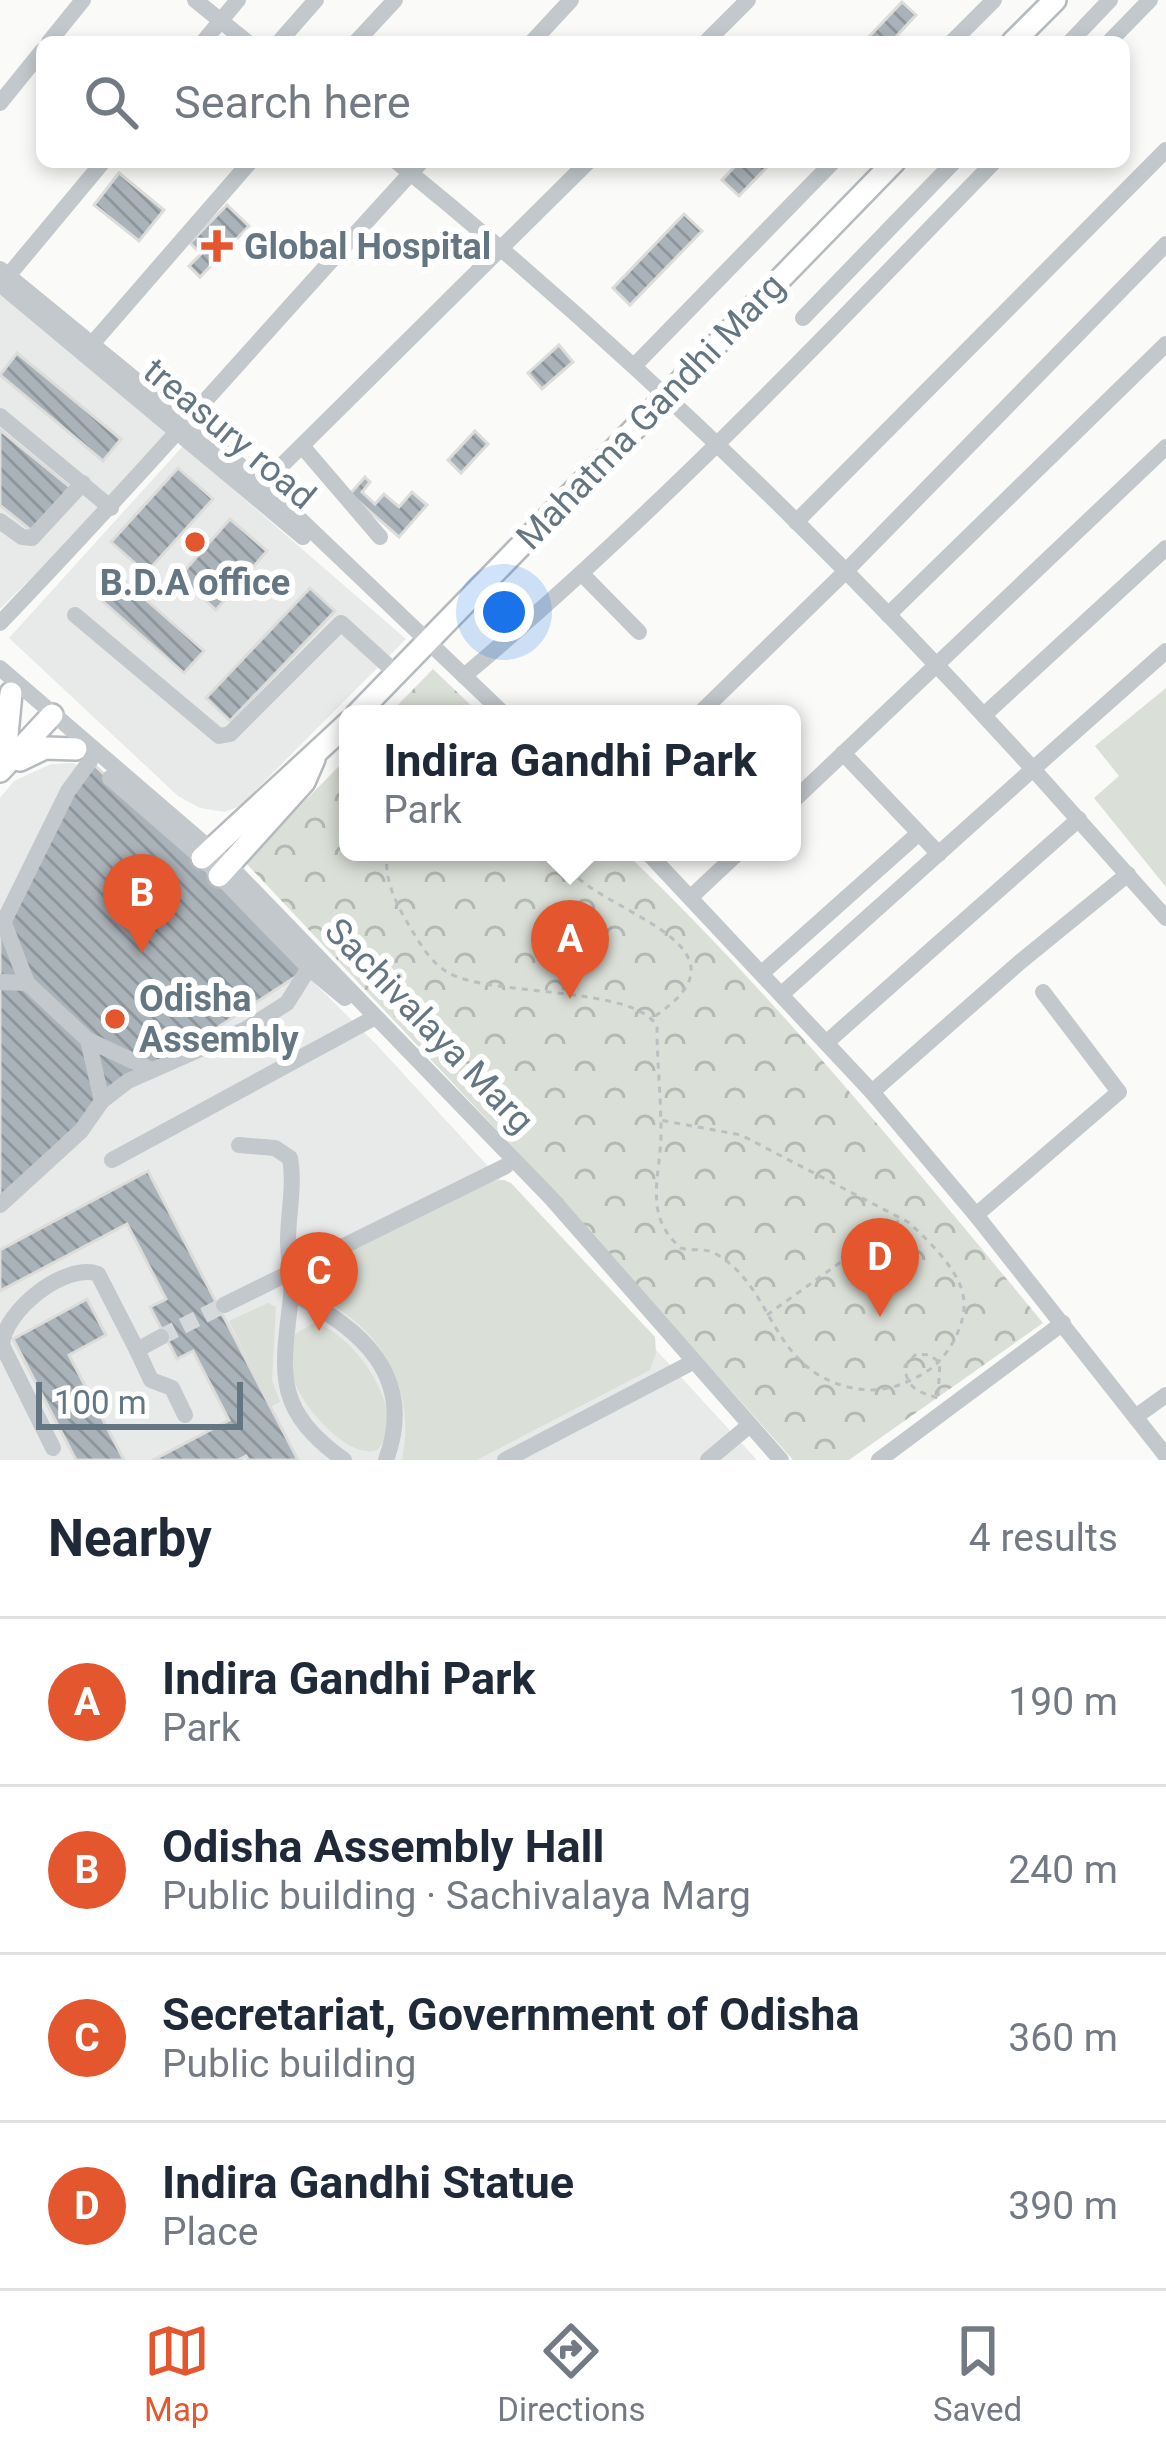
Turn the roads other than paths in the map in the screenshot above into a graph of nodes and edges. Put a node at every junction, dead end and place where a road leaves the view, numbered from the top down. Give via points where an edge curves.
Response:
1 (83, 0) edge
2 (195, 0) edge
3 (238, 0) edge
4 (316, 0) edge
5 (395, 0) edge
6 (720, 0) edge
7 (994, 0) edge
8 (1055, 0) edge
9 (1110, 0) edge
10 (1150, 0) edge
11 (560, 4) edge
12 (742, 7) edge
13 (220, 21) junction
14 (55, 36) edge
15 (207, 36) edge
16 (240, 36) edge
17 (284, 36) edge
18 (362, 36) edge
19 (536, 36) edge
20 (712, 36) edge
21 (958, 36) edge
22 (1019, 36) edge
23 (1076, 36) edge
24 (1115, 36) edge
25 (36, 58) edge
26 (0, 103) edge
27 (1166, 150) edge
28 (98, 168) edge
29 (245, 168) edge
30 (408, 168) edge
31 (412, 168) edge
32 (582, 168) edge
33 (827, 168) edge
34 (888, 168) edge
35 (948, 168) edge
36 (988, 168) edge
37 (1166, 244) edge
38 (502, 249) junction
39 (3, 276) edge
40 (803, 318) dead end
41 (92, 344) junction
42 (1166, 344) edge
43 (634, 366) junction
44 (665, 394) junction
45 (0, 416) edge
46 (181, 424) junction
47 (302, 446) junction
48 (719, 447) junction
49 (1166, 447) edge
50 (83, 483) junction
51 (263, 484) junction
52 (111, 508) junction
53 (0, 521) edge
54 (796, 522) junction
55 (380, 537) dead end
56 (1166, 548) edge
57 (845, 572) junction
58 (582, 574) junction
59 (75, 615) dead end
60 (888, 615) junction
61 (0, 623) edge
62 (639, 632) dead end
63 (422, 638) junction
64 (1166, 651) edge
65 (938, 664) junction
66 (0, 668) edge
67 (396, 674) junction
68 (464, 676) junction
69 (5, 688) edge
70 (366, 705) edge
71 (495, 705) edge
72 (708, 705) edge
73 (984, 716) junction
74 (49, 720) junction
75 (339, 732) edge
76 (843, 753) junction
77 (83, 755) junction
78 (314, 758) junction
79 (2, 769) edge
80 (1033, 769) junction
81 (801, 793) edge
82 (1078, 819) junction
83 (919, 833) junction
84 (207, 853) junction
85 (939, 854) junction
86 (656, 861) edge
87 (729, 861) edge
88 (224, 870) junction
89 (1128, 874) junction
90 (691, 897) junction
91 (1166, 918) edge
92 (2, 926) edge
93 (309, 968) junction
94 (763, 972) junction
95 (0, 982) edge
96 (27, 983) junction
97 (1043, 992) dead end
98 (783, 993) junction
99 (370, 1020) junction
100 (88, 1040) junction
101 (827, 1042) junction
102 (152, 1070) junction
103 (872, 1092) junction
104 (102, 1101) junction
105 (239, 1145) dead end
106 (112, 1160) dead end
107 (506, 1166) junction
108 (0, 1205) edge
109 (976, 1215) junction
110 (291, 1272) junction
111 (292, 1293) junction
112 (224, 1305) tunnel mouth
113 (1063, 1324) junction
114 (161, 1337) tunnel mouth
115 (136, 1350) junction
116 (691, 1364) junction
117 (1166, 1395) edge
118 (185, 1415) dead end
119 (1138, 1415) junction
120 (745, 1429) junction
121 (53, 1448) dead end
122 (1166, 1456) edge
123 (344, 1460) edge
124 (386, 1460) edge
125 (505, 1460) edge
126 (708, 1460) edge
127 (770, 1460) edge
128 (781, 1460) edge
129 (879, 1460) edge

1 - 14 street
2 - 13 street
3 - 13 street
4 - 17 street
5 - 18 street
6 - 12 street
7 - 21 street
8 - 22 main road
9 - 23 street
10 - 24 street
11 - 19 street
12 - 20 street
13 - 15 street
13 - 16 street
25 - 26 street
27 - 54 street
28 - 39 street
29 - 41 street
30 - 46 street
31 - 38 street
32 - 38 street
33 - 43 street
34 - 44 main road, Mahatma Gandhi Marg
35 - 40 street
36 - 48 street
37 - 57 street
38 - 43 street
38 - 47 street
39 - 41 street
39 - 46 street, treasury road
41 - 46 street
42 - 60 street
43 - 44 street
44 - 48 street
44 - 63 main road, Mahatma Gandhi Marg
45 - 50 street
46 - 51 street
46 - 52 street
46 - 63 street, treasury road
47 - 51 street
47 - 55 street
48 - 54 street
48 - 58 street
49 - 65 street
50 - 52 street
50 - 53 street via 32,538
51 - 63 street
52 - 61 street
54 - 57 street
56 - 73 street
57 - 60 street
57 - 72 street
58 - 62 street
58 - 68 street
59 - 67 street via 219,736 230,734 341,623
60 - 65 street
63 - 67 main road, Mahatma Gandhi Marg
63 - 68 street
64 - 80 street
65 - 73 street
65 - 76 street
66 - 74 street, Sachivalaya Marg
67 - 70 main road, Mahatma Gandhi Marg
68 - 71 street
69 - 74 street, Sachivalaya Marg
69 - 79 main road
73 - 80 street
74 - 77 street, Sachivalaya Marg
74 - 79 main road
74 - 84 street, Sachivalaya Marg
75 - 78 main road
76 - 81 street
76 - 83 street
77 - 79 main road via 46,748
77 - 84 street, Sachivalaya Marg
77 - 92 street
78 - 84 main road
78 - 88 main road via 304,782
80 - 82 street
80 - 85 street
82 - 89 street
82 - 101 street
83 - 85 street
83 - 94 street
84 - 88 street, Sachivalaya Marg
85 - 98 street
86 - 90 street
87 - 90 street
88 - 93 street, Sachivalaya Marg
88 - 128 street, Sachivalaya Marg via 551,1198
89 - 91 street
89 - 103 street
90 - 94 street
92 - 96 street
93 - 99 street, Sachivalaya Marg
93 - 102 street via 287,1003 260,1021
94 - 98 street
95 - 96 street
96 - 100 street
97 - 109 street via 1118,1092
98 - 101 street
99 - 106 street
99 - 107 street, Sachivalaya Marg
100 - 102 street
100 - 104 street
101 - 103 street
102 - 104 street
103 - 109 street
104 - 108 street
105 - 110 street via 265,1145 290,1158
107 - 110 street
107 - 116 street, Sachivalaya Marg
109 - 113 street
110 - 111 street
110 - 112 street
111 - 123 street via 284,1379 301,1420
111 - 124 street via 342,1322 384,1367 396,1406
113 - 119 street
113 - 129 street
114 - 115 street
115 - 118 street via 151,1380 172,1388
115 - 121 street via 93,1271 26,1299 2,1345
116 - 120 street, Sachivalaya Marg
116 - 125 street
117 - 119 street
119 - 122 street
120 - 126 street
120 - 127 street, Sachivalaya Marg

